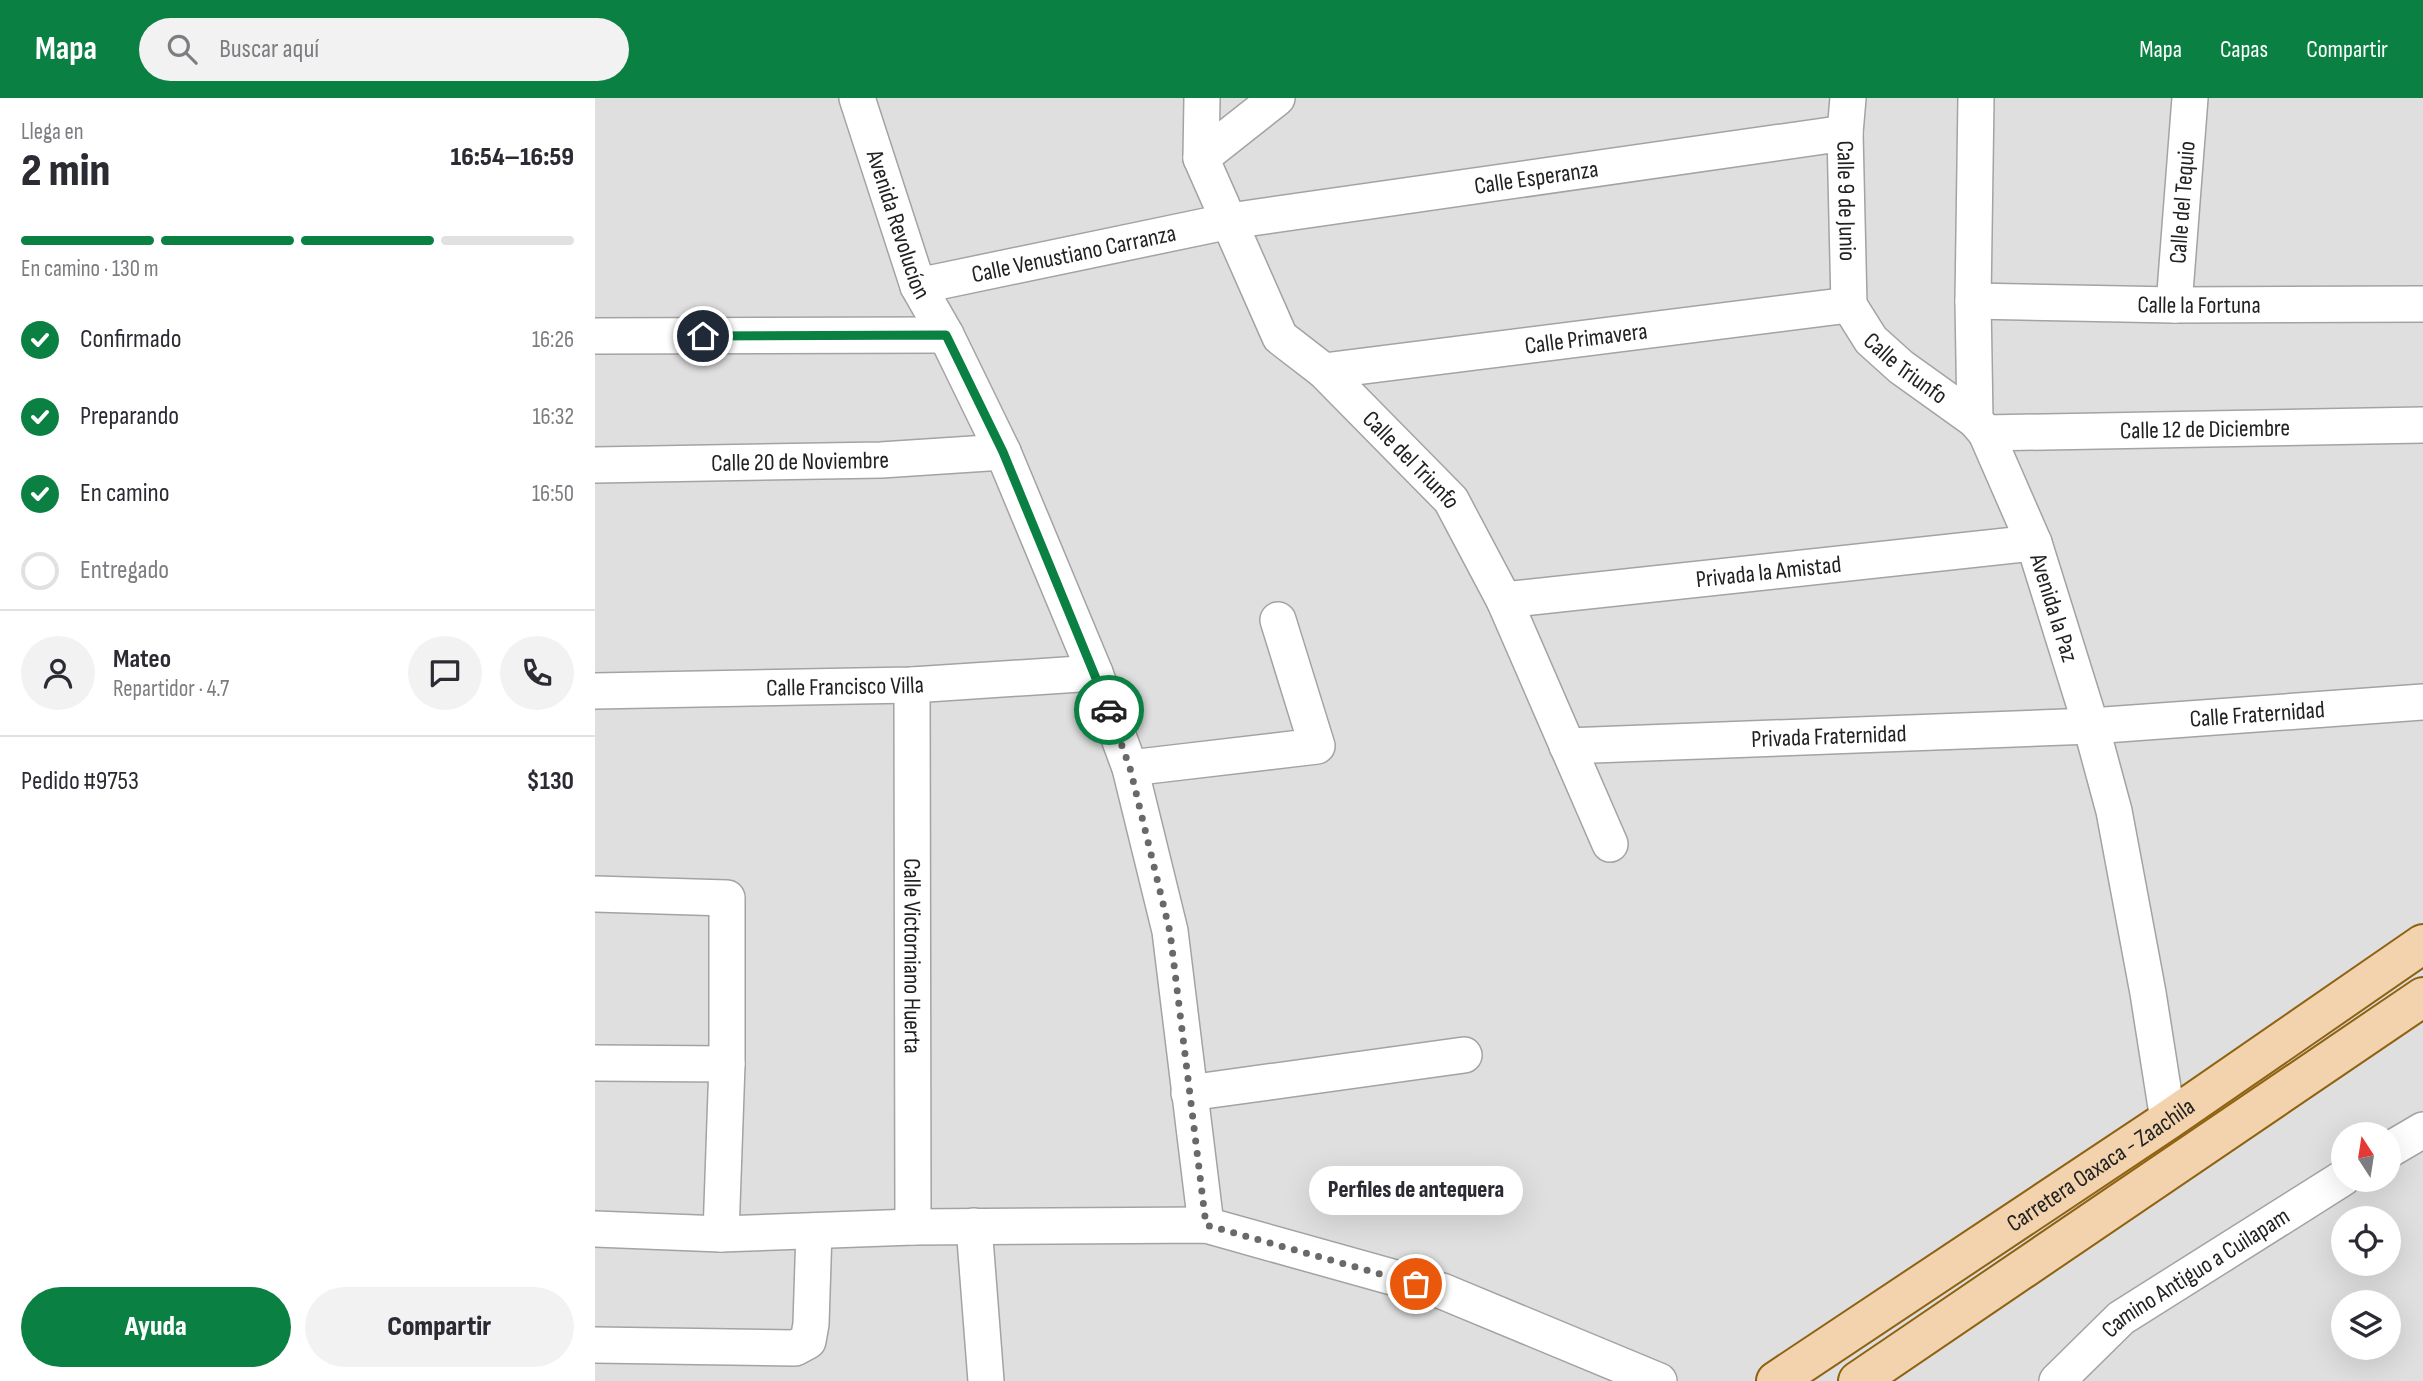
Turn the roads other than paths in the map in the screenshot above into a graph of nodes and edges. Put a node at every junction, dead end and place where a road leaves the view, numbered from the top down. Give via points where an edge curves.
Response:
1 (857, 98) edge
2 (1202, 98) edge
3 (1277, 98) edge
4 (1848, 98) edge
5 (1976, 98) edge
6 (2190, 98) edge
7 (1845, 133) junction
8 (1201, 158) junction
9 (1230, 221) junction
10 (918, 286) junction
11 (1973, 301) junction
12 (2423, 304) edge
13 (1849, 305) junction
14 (2173, 305) junction
15 (946, 335) junction
16 (595, 336) edge
17 (1324, 371) junction
18 (2423, 425) edge
19 (1980, 427) junction
20 (1003, 452) junction
21 (595, 465) edge
22 (2034, 543) junction
23 (1504, 600) junction
24 (1278, 620) dead end
25 (1095, 673) junction
26 (912, 685) junction
27 (595, 691) edge
28 (2423, 702) edge
29 (2091, 726) junction
30 (1567, 746) junction
31 (1130, 768) junction
32 (1610, 844) dead end
33 (595, 894) edge
34 (2423, 944) edge
35 (2423, 997) edge
36 (1464, 1055) dead end
37 (595, 1063) edge
38 (727, 1064) junction
39 (1189, 1093) junction
40 (2168, 1121) junction
41 (2423, 1130) edge
42 (2401, 1143) edge
43 (2331, 1186) edge
44 (1206, 1225) junction
45 (974, 1226) junction
46 (913, 1227) junction
47 (595, 1229) edge
48 (814, 1231) junction
49 (721, 1234) junction
50 (595, 1345) edge
51 (986, 1381) edge
52 (1659, 1381) edge
53 (1776, 1381) edge
54 (1858, 1381) edge
55 (2057, 1381) edge

1 - 10 street, Avenida Revolucíon
2 - 8 street, Calle del Triunfo
3 - 8 street
4 - 7 street, Calle 9 de Junio
5 - 11 street, Avenida la Paz
6 - 14 street, Calle del Tequio
7 - 9 street, Calle Esperanza
7 - 13 street, Calle 9 de Junio
8 - 9 street, Calle del Triunfo
9 - 10 street, Calle Venustiano Carranza
9 - 17 street, Calle del Triunfo via 1280,338
10 - 15 street, Avenida Revolucíon
11 - 14 street, Calle la Fortuna
11 - 19 street, Avenida la Paz
12 - 14 street, Calle la Fortuna
13 - 17 street, Calle Primavera
13 - 19 street, Calle Triunfo via 1871,340
15 - 16 street
15 - 20 street, Avenida Revolucíon
17 - 23 street, Calle del Triunfo via 1451,500
18 - 19 street, Calle 12 de Diciembre
19 - 22 street, Avenida la Paz
20 - 21 street, Calle 20 de Noviembre via 881,460
20 - 25 street, Avenida Revolucíon
22 - 23 street, Privada la Amistad
22 - 29 street, Avenida la Paz
23 - 30 street, Calle del Triunfo
24 - 31 street via 1317,746
25 - 26 street, Calle Francisco Villa
25 - 31 street, Avenida Revolucíon
26 - 27 street, Calle Francisco Villa
26 - 46 street, Calle Victorniano Huerta
28 - 29 street, Calle Fraternidad
29 - 30 street, Privada Fraternidad
29 - 40 street, Avenida la Paz via 2114,811
30 - 32 street, Calle del Triunfo
31 - 39 street, Avenida Revolucíon via 1170,932
33 - 38 street via 727,898
34 - 40 main road, Carretera Oaxaca - Zaachila
35 - 54 main road, Carretera Oaxaca - Zaachila
36 - 39 street
37 - 38 street
38 - 49 street
39 - 44 street, Avenida Revolucíon
40 - 53 main road, Carretera Oaxaca - Zaachila
41 - 42 street
43 - 55 street, Camino Antiguo a Cuilapam via 2121,1318
44 - 45 street
44 - 52 street via 1442,1291
45 - 46 street
45 - 51 street
46 - 48 street
47 - 49 street
48 - 49 street
48 - 50 street via 811,1324 808,1341 795,1348

